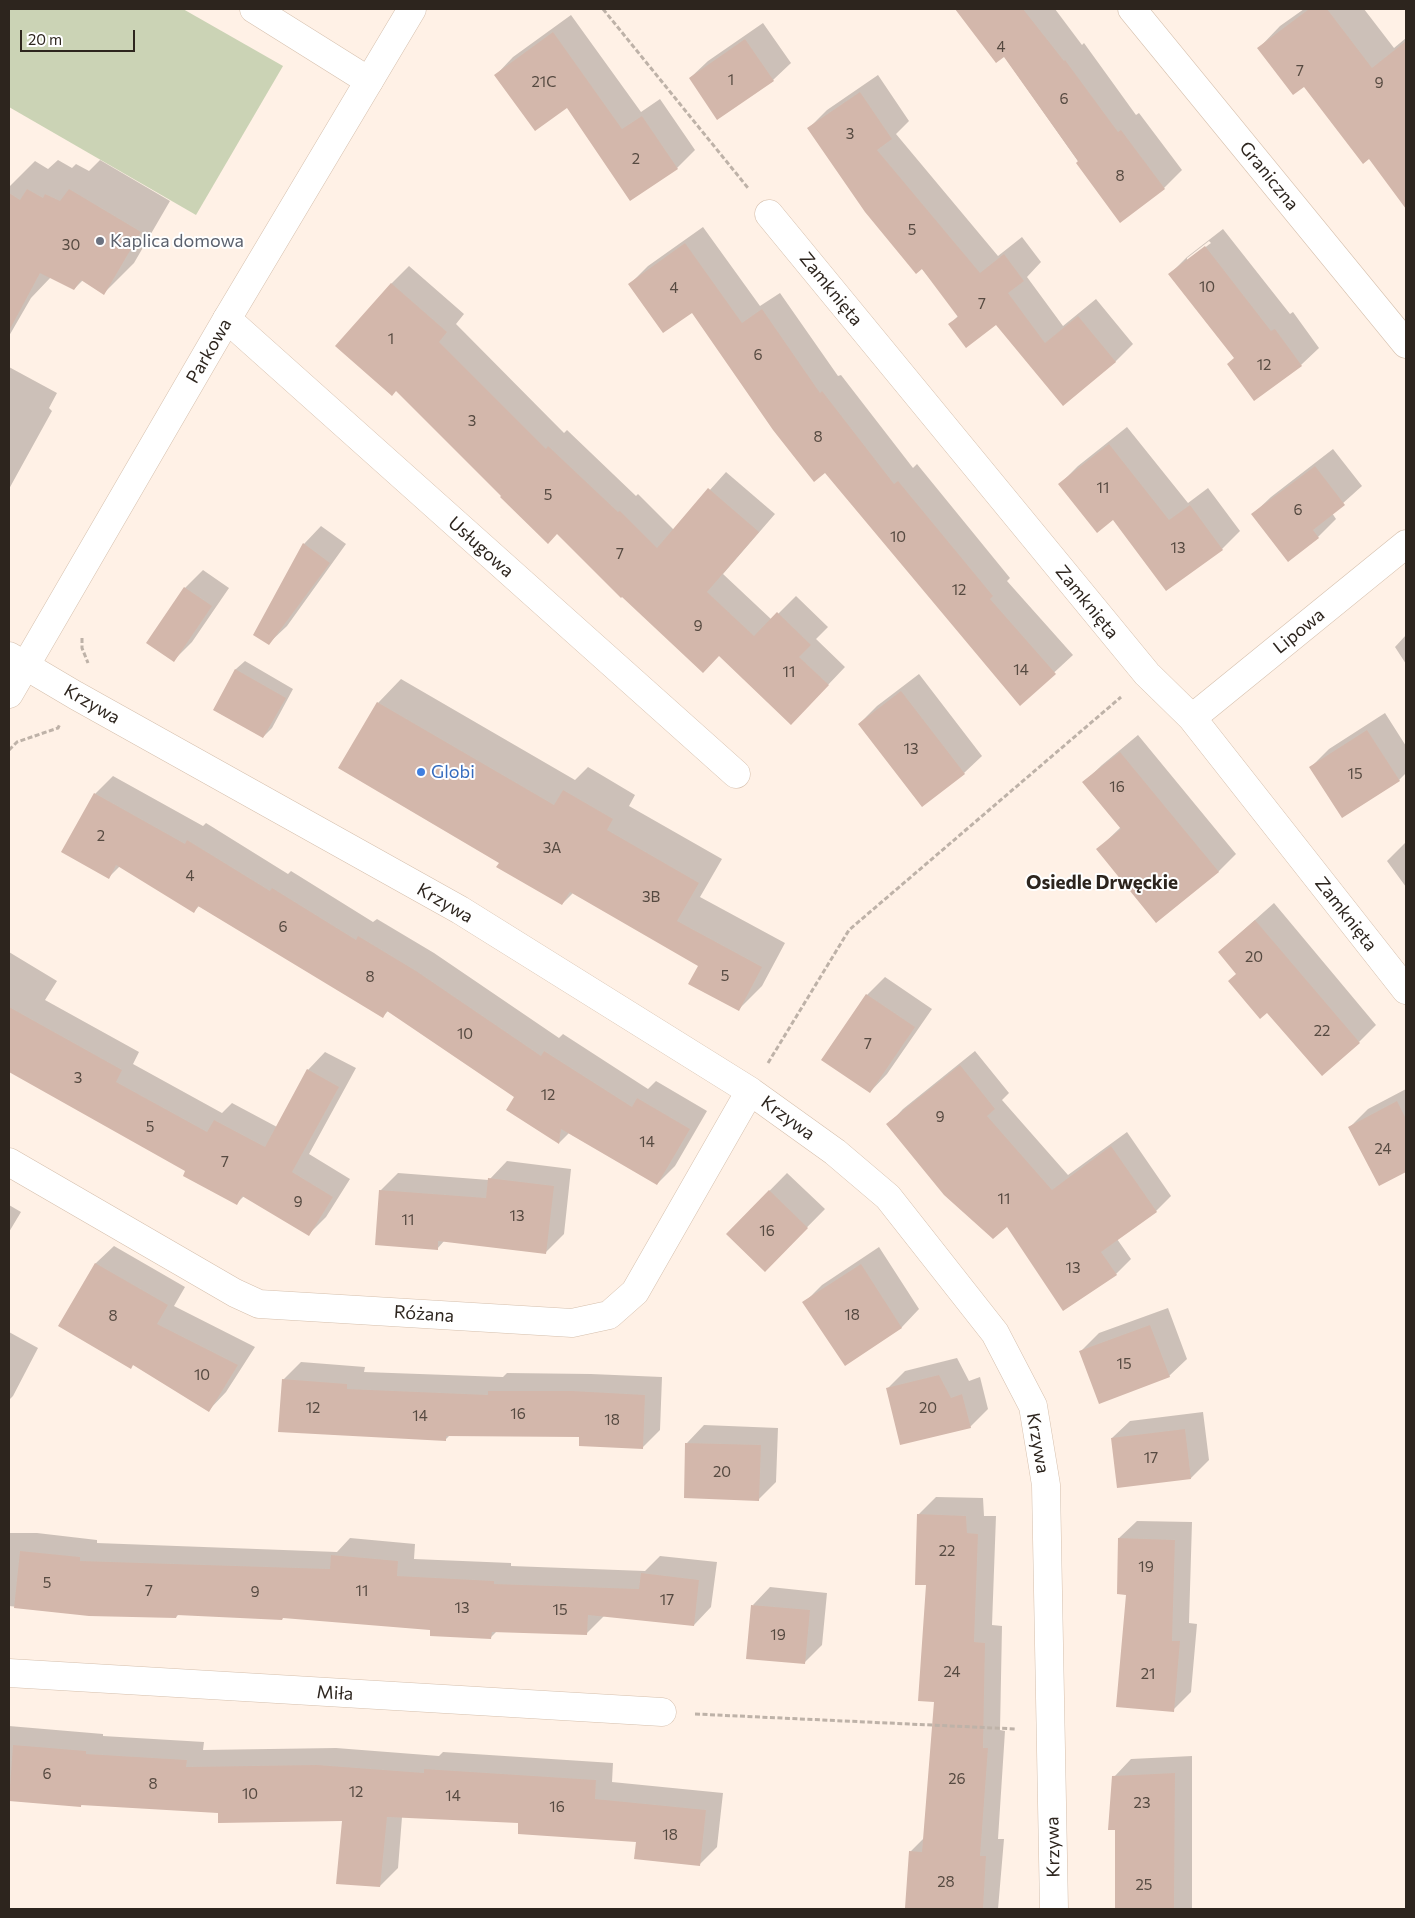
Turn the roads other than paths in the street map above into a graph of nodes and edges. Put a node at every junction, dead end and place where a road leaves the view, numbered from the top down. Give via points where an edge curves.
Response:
1 (254, 9) edge
2 (412, 9) edge
3 (1132, 9) edge
4 (369, 81) junction
5 (769, 214) road end
6 (227, 320) junction
7 (1406, 344) edge
8 (1406, 544) edge
9 (17, 661) edge
10 (9, 694) edge
11 (1192, 718) junction
12 (736, 774) dead end
13 (1406, 990) edge
14 (750, 1091) junction
15 (9, 1162) edge
16 (9, 1673) edge
17 (662, 1712) road end
18 (1054, 1909) edge

1 - 4 street
2 - 4 street, Parkowa
3 - 7 street, Graniczna
4 - 6 street, Parkowa
5 - 11 street, Zamknięta via 1147,674
6 - 9 street, Parkowa
6 - 12 street, Usługowa
8 - 11 street, Lipowa
9 - 10 street, Parkowa
9 - 14 street, Krzywa via 460,910
11 - 13 street, Zamknięta
14 - 15 street, Różana via 635,1292 609,1315 572,1323 259,1304
14 - 18 street, Krzywa via 835,1152 888,1197 995,1333 1033,1406 1046,1486
16 - 17 street, Miła

